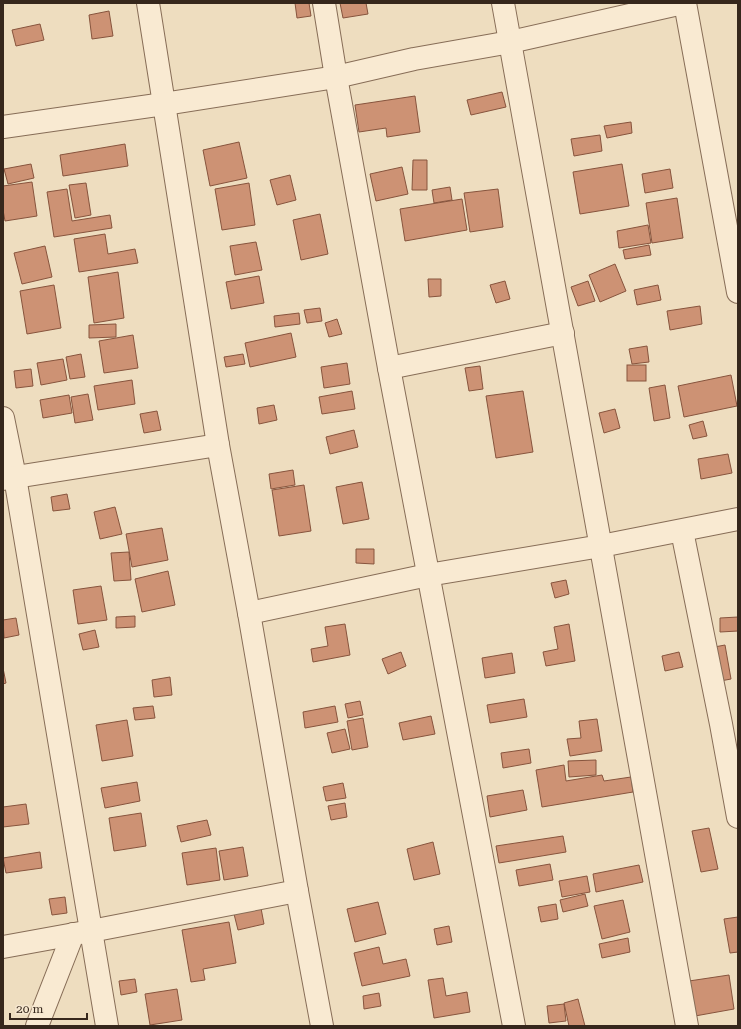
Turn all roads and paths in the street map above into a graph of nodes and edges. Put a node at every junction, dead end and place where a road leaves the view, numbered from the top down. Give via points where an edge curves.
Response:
1 (148, 3) edge
2 (324, 3) edge
3 (503, 3) edge
4 (684, 3) edge
5 (510, 42) junction
6 (336, 77) junction
7 (164, 104) junction
8 (3, 127) edge
9 (738, 292) edge
10 (563, 333) junction
11 (389, 368) junction
12 (3, 418) edge
13 (218, 445) junction
14 (9, 478) edge
15 (738, 519) edge
16 (682, 531) junction
17 (601, 546) junction
18 (428, 576) junction
19 (249, 613) junction
20 (738, 817) edge
21 (297, 890) junction
22 (82, 933) junction
23 (3, 947) edge
24 (37, 1026) edge
25 (106, 1026) edge
26 (322, 1026) edge
27 (514, 1026) edge
28 (687, 1026) edge

1 - 7 street
2 - 6 street
3 - 5 street
4 - 5 street
4 - 9 street
5 - 6 street via 414,59
5 - 10 street
6 - 7 street
6 - 11 street
7 - 8 street
7 - 13 street
10 - 11 street
10 - 17 street
11 - 18 street
12 - 14 street
13 - 14 street
13 - 19 street
14 - 22 street
15 - 16 street
16 - 17 street
16 - 20 street
17 - 18 street
17 - 28 street
18 - 19 street
18 - 27 street
19 - 21 street
21 - 22 street
21 - 26 street
22 - 23 street
22 - 24 street
22 - 25 street

